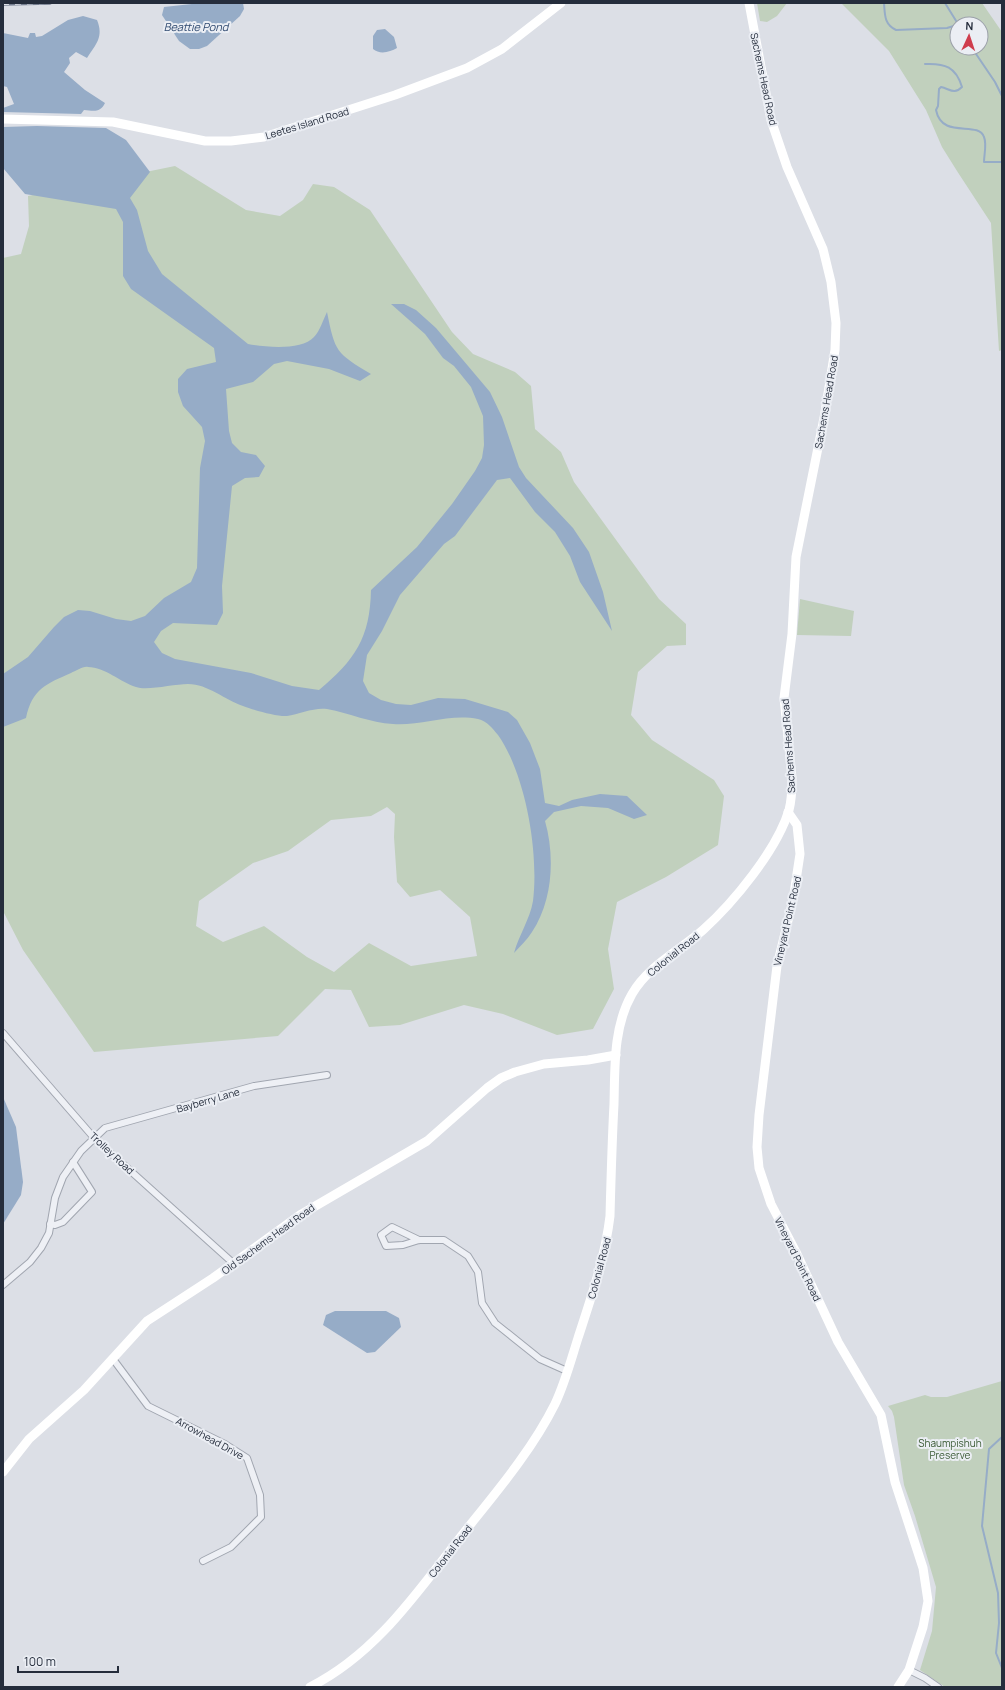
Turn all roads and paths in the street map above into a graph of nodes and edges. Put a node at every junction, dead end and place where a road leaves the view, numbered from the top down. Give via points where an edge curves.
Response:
1 (561, 3) edge
2 (749, 3) edge
3 (3, 119) edge
4 (788, 812) junction
5 (3, 1033) edge
6 (616, 1055) junction
7 (327, 1075) dead end
8 (95, 1139) junction
9 (73, 1162) junction
10 (50, 1224) junction
11 (419, 1240) junction
12 (233, 1263) junction
13 (3, 1285) edge
14 (113, 1359) junction
15 (567, 1371) junction
16 (3, 1472) edge
17 (202, 1560) dead end
18 (909, 1670) junction
19 (310, 1687) edge
20 (898, 1687) edge
21 (938, 1687) edge

1 - 3 street, Leetes Island Road via 502,49 467,68 264,137 231,141 205,140 113,122
2 - 4 street, Sachems Head Road via 771,120 823,249 831,282 836,323 834,360 796,557 792,634 784,698 792,778
4 - 6 street, Colonial Road via 769,850 732,900 703,930 661,962 638,985 624,1012
4 - 18 street, Vineyard Point Road via 797,825 800,854 793,900 777,966 759,1115 759,1168 771,1204 838,1342 882,1415 895,1482 926,1580 928,1600 925,1620
5 - 8 street, Trolley Road
6 - 12 street, Old Sachems Head Road via 544,1064 501,1078 427,1141 318,1203
6 - 15 street, Colonial Road via 608,1235 599,1272
7 - 8 street, Bayberry Lane via 254,1086 105,1128
8 - 9 street, Bayberry Lane via 83,1148
8 - 12 street, Trolley Road
9 - 10 street, Bayberry Lane via 59,1184
9 - 10 street via 92,1192 62,1222
10 - 13 street, Bayberry Lane via 46,1241 36,1256
11 - 11 street via 392,1227 381,1236 386,1246 403,1245
11 - 15 street via 444,1240 468,1256 478,1272 482,1303 495,1323 540,1359
12 - 14 street, Old Sachems Head Road via 151,1318
14 - 16 street, Old Sachems Head Road via 84,1390 32,1436
14 - 17 street, Arrowhead Drive via 148,1406 225,1444 247,1458 260,1495 261,1517 231,1547
15 - 19 street, Colonial Road via 556,1402 526,1452 418,1592 388,1627 357,1657 342,1669
18 - 20 street, Vineyard Point Road
18 - 21 street

